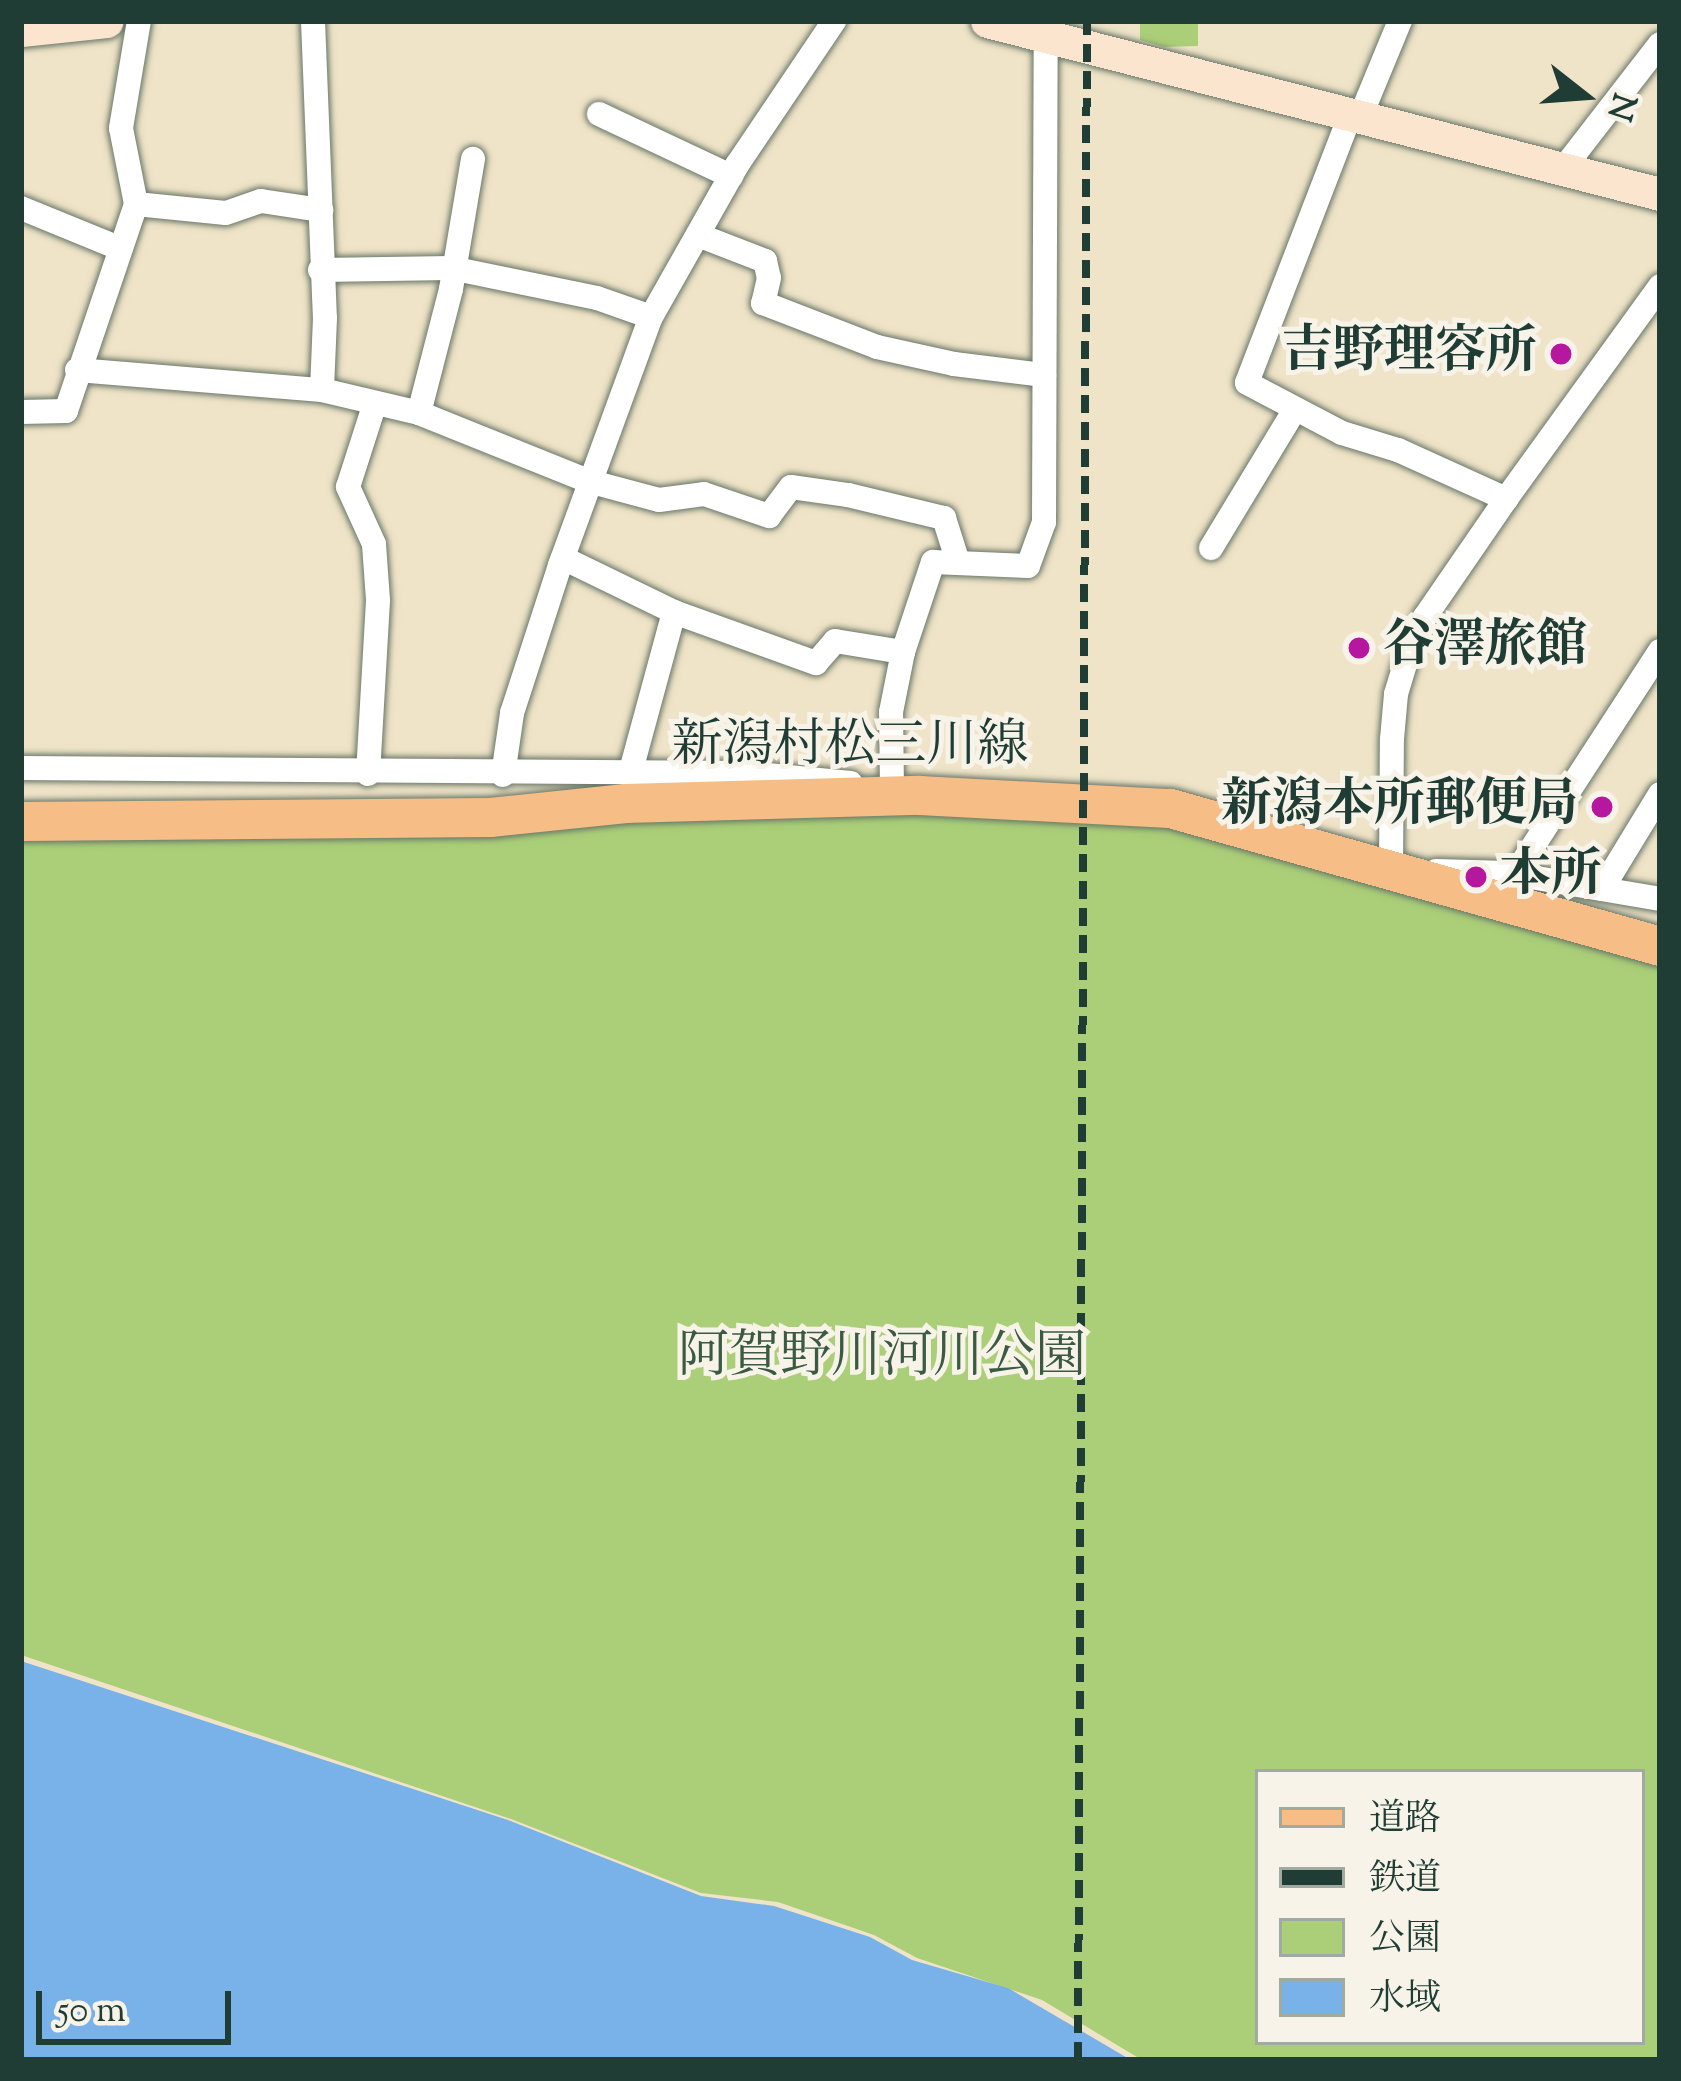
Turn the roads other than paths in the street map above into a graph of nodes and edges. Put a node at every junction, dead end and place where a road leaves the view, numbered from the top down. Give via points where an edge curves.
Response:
1 (107, 21) edge
2 (139, 21) edge
3 (313, 21) edge
4 (834, 21) edge
5 (987, 21) edge
6 (1400, 21) edge
7 (21, 30) edge
8 (1046, 36) junction
9 (1660, 44) edge
10 (599, 114) dead end
11 (1356, 114) junction
12 (473, 159) dead end
13 (1563, 169) junction
14 (731, 176) junction
15 (1660, 194) edge
16 (136, 204) junction
17 (21, 208) edge
18 (321, 210) junction
19 (698, 235) junction
20 (119, 248) junction
21 (451, 268) junction
22 (320, 270) junction
23 (1660, 286) edge
24 (651, 317) junction
25 (77, 370) junction
26 (1044, 375) junction
27 (322, 390) junction
28 (375, 403) junction
29 (1294, 411) junction
30 (21, 412) edge
31 (419, 413) junction
32 (588, 481) junction
33 (1506, 499) junction
34 (1211, 548) dead end
35 (563, 558) junction
36 (957, 560) junction
37 (674, 612) junction
38 (1660, 651) edge
39 (903, 652) junction
40 (21, 768) edge
41 (368, 774) junction
42 (502, 775) junction
43 (631, 775) junction
44 (906, 793) junction
45 (1660, 794) edge
46 (21, 821) edge
47 (1391, 871) junction
48 (1515, 874) junction
49 (1602, 889) junction
50 (1660, 899) edge
51 (1660, 946) edge

1 - 7 street
2 - 16 street via 121,128
3 - 18 street
4 - 14 street
5 - 8 street
6 - 11 street
8 - 11 street
8 - 26 street
9 - 13 street
10 - 14 street
11 - 13 street
11 - 29 street via 1247,383
12 - 21 street
13 - 15 street
14 - 19 street
16 - 18 street via 226,213 261,201
16 - 20 street
17 - 20 street
18 - 22 street
19 - 24 street
19 - 26 street via 765,260 763,303 877,347
20 - 25 street
21 - 22 street
21 - 24 street
21 - 31 street
22 - 27 street
23 - 33 street
24 - 32 street
25 - 27 street
25 - 30 street via 66,411
26 - 36 street via 1043,522 1028,566
27 - 28 street
28 - 31 street
28 - 41 street via 348,487 374,544 378,600
29 - 33 street
29 - 34 street
31 - 32 street
32 - 35 street
32 - 36 street via 659,500 704,494 770,516 791,487 848,495 944,518
33 - 47 street via 1408,651 1392,739
35 - 37 street
35 - 42 street via 512,713
36 - 39 street via 933,562
37 - 39 street via 816,663 835,641
37 - 43 street
38 - 48 street
39 - 44 street via 891,712
40 - 41 street
41 - 42 street
42 - 43 street
43 - 44 street via 804,775
44 - 46 main road, 新潟村松三川線 via 625,803 490,818
44 - 47 main road, 新潟村松三川線 via 1170,808
45 - 49 street
47 - 48 street
47 - 51 main road, 新潟村松三川線
48 - 49 street
49 - 50 street

